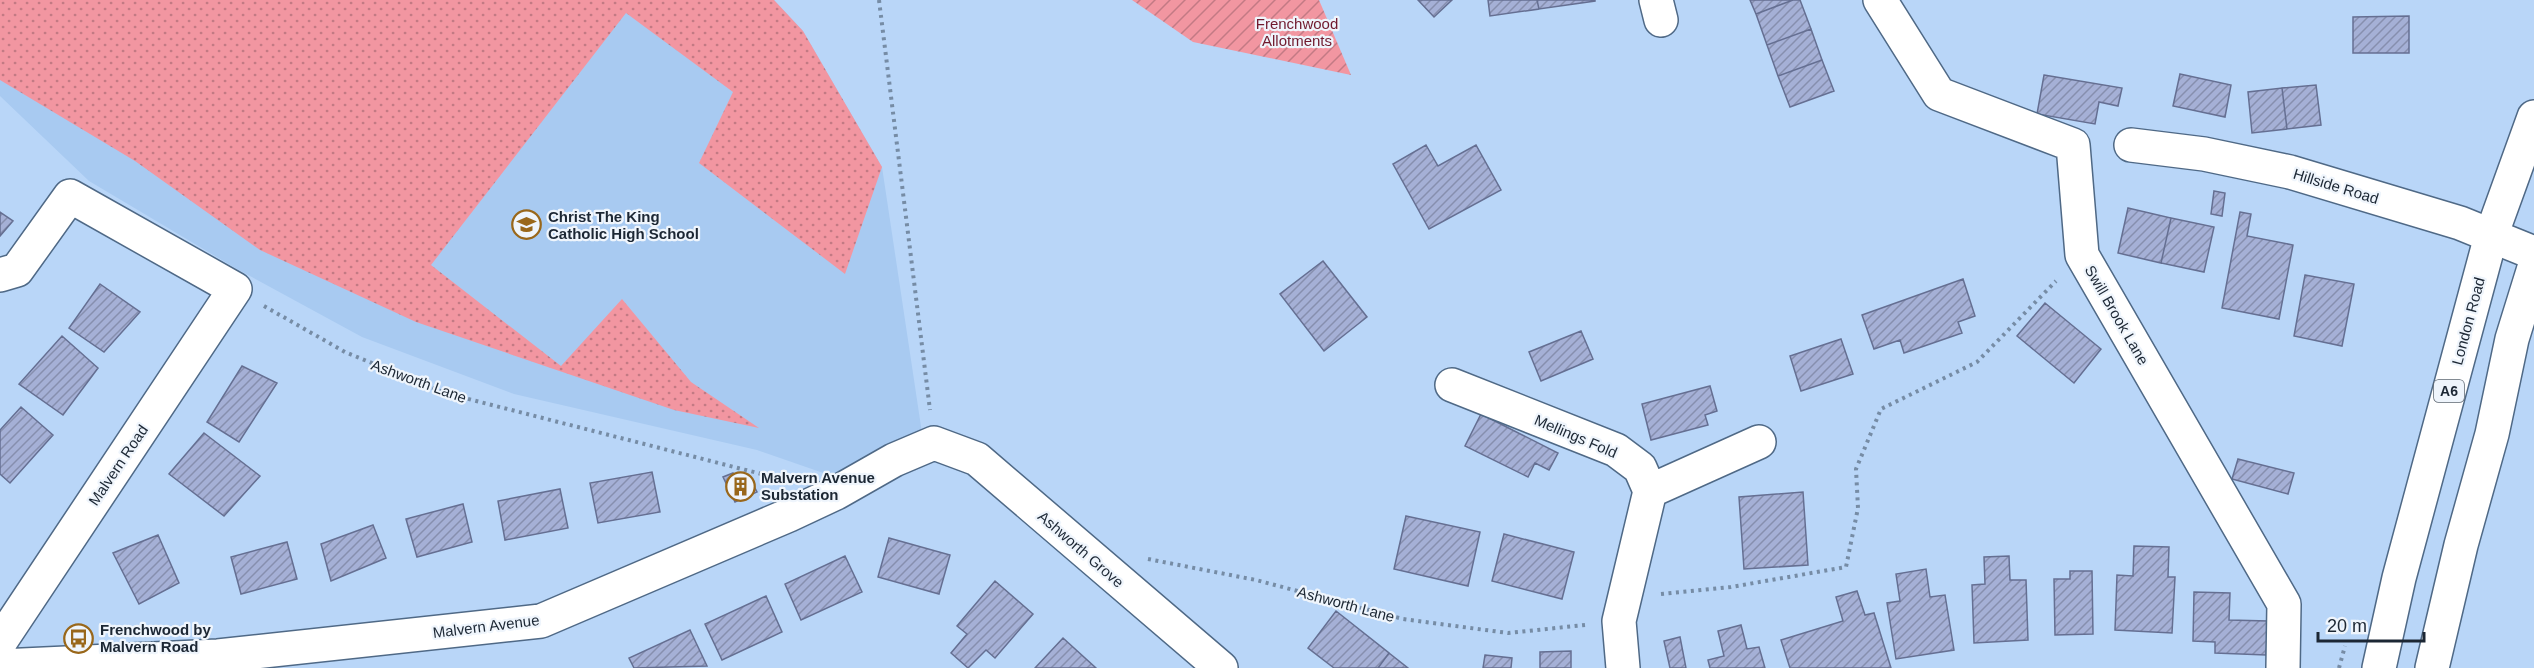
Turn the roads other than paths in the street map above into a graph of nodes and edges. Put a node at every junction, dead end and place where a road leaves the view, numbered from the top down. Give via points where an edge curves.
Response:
1 (1880, 0) edge
2 (2534, 117) edge
3 (2131, 145) dead end
4 (2491, 236) junction
5 (2534, 253) edge
6 (2534, 268) edge
7 (0, 275) edge
8 (1452, 385) dead end
9 (1759, 441) dead end
10 (934, 443) joint
11 (1650, 491) junction
12 (0, 642) edge
13 (0, 666) edge
14 (1221, 668) edge
15 (1623, 668) edge
16 (2283, 668) edge
17 (2379, 668) edge
18 (2432, 668) edge

1 - 16 main road, Swill Brook Lane via 1939,94 2073,145 2082,255 2284,604
2 - 4 main road, London Road / A6
3 - 4 main road, Hillside Road via 2204,154 2290,172
4 - 5 main road, Hillside Road
4 - 17 main road, London Road / A6 via 2399,578
6 - 18 main road via 2512,339 2492,434
7 - 12 main road, Malvern Road via 17,270 70,196 235,289
8 - 11 main road, Mellings Fold via 1616,450 1640,468
9 - 11 main road
10 - 13 main road, Malvern Avenue via 894,460 836,493 541,621 218,656
10 - 14 main road, Ashworth Grove via 977,459
11 - 15 main road via 1621,609

